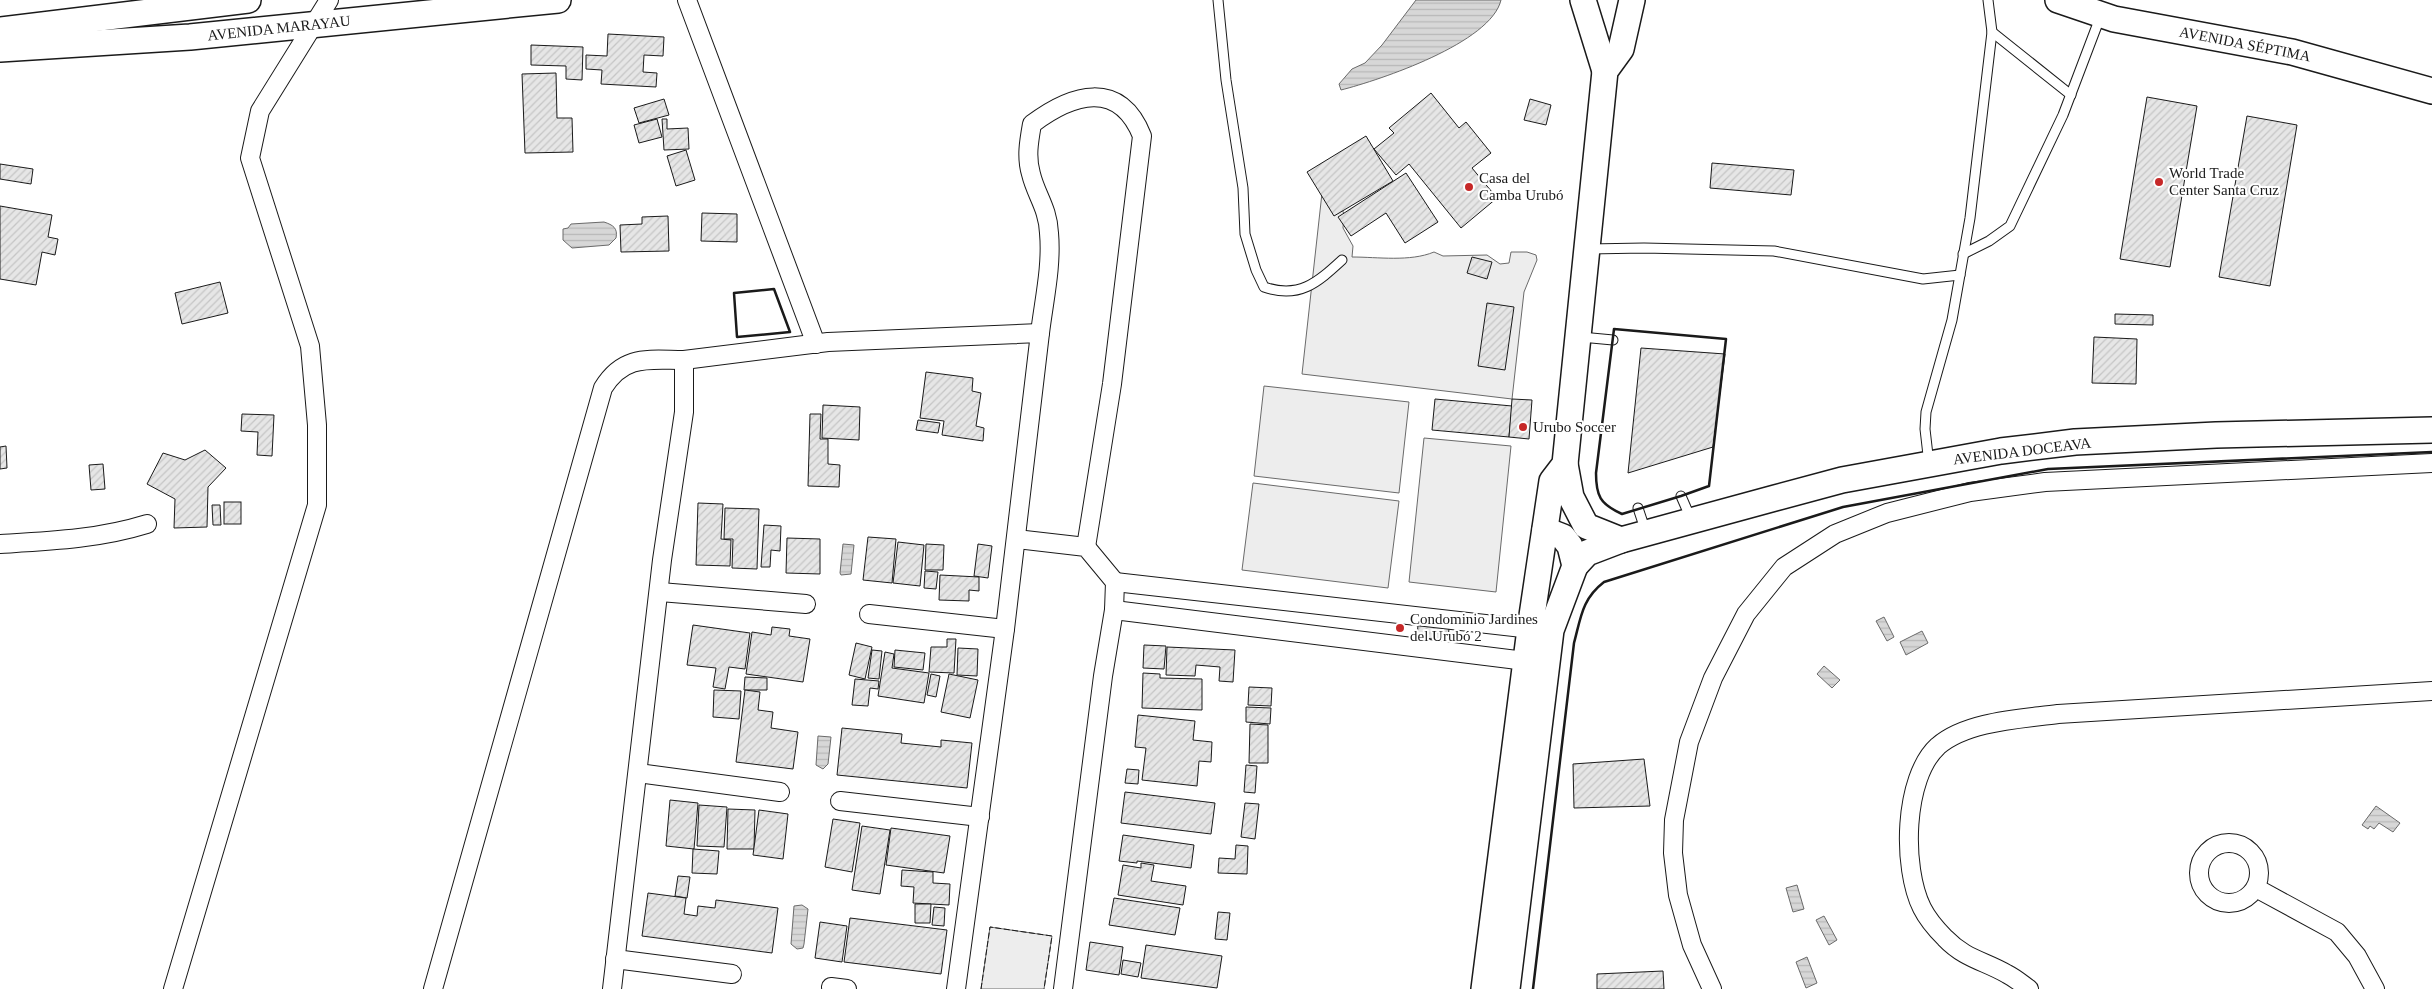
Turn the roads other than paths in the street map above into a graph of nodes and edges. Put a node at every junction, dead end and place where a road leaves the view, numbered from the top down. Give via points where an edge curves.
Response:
1 (248, 0) edge
2 (329, 0) edge
3 (558, 0) edge
4 (687, 0) edge
5 (1218, 0) edge
6 (1583, 0) edge
7 (1632, 0) edge
8 (1988, 0) edge
9 (2058, 0) edge
10 (2101, 15) junction
11 (314, 24) junction
12 (0, 30) edge
13 (1992, 32) junction
14 (0, 49) edge
15 (1605, 71) junction
16 (2432, 91) edge
17 (2070, 95) junction
18 (1586, 250) junction
19 (1963, 254) junction
20 (1342, 260) dead end
21 (1960, 275) junction
22 (1040, 333) junction
23 (1578, 337) junction
24 (1613, 340) dead end
25 (816, 344) junction
26 (684, 360) junction
27 (2432, 430) edge
28 (1565, 464) junction
29 (1929, 464) junction
30 (2432, 464) edge
31 (1682, 496) dead end
32 (1638, 508) dead end
33 (1692, 522) junction
34 (147, 524) dead end
35 (1545, 530) junction
36 (1647, 533) junction
37 (1016, 539) junction
38 (1621, 540) junction
39 (0, 544) edge
40 (1086, 547) junction
41 (1575, 566) junction
42 (1114, 582) junction
43 (660, 592) junction
44 (806, 604) dead end
45 (1114, 610) junction
46 (869, 614) dead end
47 (1006, 629) junction
48 (1530, 629) junction
49 (1526, 661) junction
50 (2432, 691) edge
51 (638, 773) junction
52 (780, 792) dead end
53 (840, 801) dead end
54 (980, 817) junction
55 (2256, 888) dead end
56 (615, 959) junction
57 (732, 974) dead end
58 (172, 989) edge
59 (433, 989) edge
60 (612, 989) edge
61 (956, 989) edge
62 (1063, 989) edge
63 (1484, 989) edge
64 (1507, 989) edge
65 (1712, 989) edge
66 (2029, 989) edge
67 (2375, 989) edge

1 - 12 main road, AVENIDA MARAYAU
2 - 11 street
3 - 11 main road, AVENIDA MARAYAU
4 - 25 street
5 - 20 lane via 1226,80 1243,188 1245,234 1264,287 1281,292 1300,290
6 - 15 main road
7 - 15 main road via 1621,49
8 - 13 lane
9 - 10 main road, AVENIDA SÉPTIMA
10 - 16 main road, AVENIDA SÉPTIMA via 2292,52
10 - 17 lane
11 - 14 main road, AVENIDA MARAYAU via 190,37
11 - 58 street via 260,111 250,158 310,346 317,425 317,505
13 - 17 lane
13 - 19 lane
15 - 18 main road
17 - 19 lane via 2010,226
18 - 21 lane via 1774,251 1923,279
18 - 23 main road
19 - 21 lane
21 - 29 lane via 1942,361 1926,412
22 - 25 street
22 - 37 street
22 - 40 street via 1050,231 1044,204 1030,174 1028,148 1032,124 1070,100 1101,96 1120,103 1136,120 1142,136 1112,384
23 - 24 lane
23 - 28 main road
25 - 26 street
26 - 43 street via 684,412
26 - 59 street via 647,360 625,364 610,375 603,388
27 - 29 main road, AVENIDA DOCEAVA via 2075,442
28 - 35 main road via 1552,481
28 - 38 main road via 1571,498 1586,526
29 - 33 main road, AVENIDA DOCEAVA via 1842,480
30 - 65 street via 2045,482 1970,492 1887,513 1844,530 1784,567 1746,614 1713,678 1689,742 1674,820 1673,853 1678,895 1692,945
31 - 33 lane
32 - 36 lane
33 - 36 main road, AVENIDA DOCEAVA
34 - 39 street via 80,538
35 - 41 main road via 1563,537 1570,546
35 - 48 main road
36 - 38 main road, AVENIDA DOCEAVA
37 - 40 street
37 - 47 street
38 - 41 main road, AVENIDA DOCEAVA via 1587,553
40 - 42 street
41 - 64 main road via 1551,630
42 - 45 street
42 - 48 street
43 - 44 street
43 - 51 street
45 - 49 street
45 - 62 street
46 - 47 street
47 - 54 street
48 - 49 main road
49 - 63 main road
50 - 66 street via 2004,720 1960,733 1938,746 1921,770 1909,835 1910,869 1922,908 1945,939 1972,960 2006,973
51 - 52 street
51 - 56 street
53 - 54 street
54 - 61 street
55 - 67 street via 2337,932 2357,956
56 - 57 street
56 - 60 street

